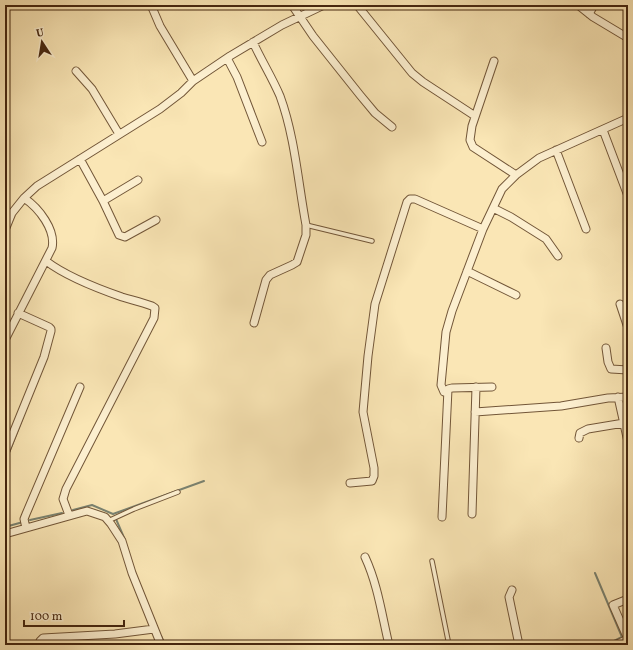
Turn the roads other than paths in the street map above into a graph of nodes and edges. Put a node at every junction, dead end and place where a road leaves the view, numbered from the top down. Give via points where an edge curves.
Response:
1 (151, 5) edge
2 (292, 5) edge
3 (324, 5) edge
4 (357, 5) edge
5 (578, 5) edge
6 (594, 5) edge
7 (589, 14) junction
8 (299, 18) junction
9 (628, 38) edge
10 (253, 42) junction
11 (227, 58) junction
12 (494, 60) dead end
13 (76, 71) dead end
14 (193, 81) junction
15 (475, 116) junction
16 (628, 118) edge
17 (392, 127) dead end
18 (603, 130) junction
19 (119, 134) junction
20 (262, 142) dead end
21 (556, 150) junction
22 (80, 159) junction
23 (516, 175) junction
24 (138, 180) dead end
25 (628, 196) edge
26 (24, 198) junction
27 (103, 201) junction
28 (493, 208) junction
29 (156, 220) dead end
30 (306, 224) junction
31 (483, 229) junction
32 (586, 229) dead end
33 (5, 230) edge
34 (372, 241) dead end
35 (558, 256) dead end
36 (46, 261) junction
37 (467, 271) junction
38 (516, 295) dead end
39 (620, 304) dead end
40 (18, 313) junction
41 (254, 323) dead end
42 (628, 328) edge
43 (5, 340) edge
44 (606, 348) dead end
45 (628, 370) edge
46 (80, 387) dead end
47 (476, 387) junction
48 (492, 387) dead end
49 (447, 393) junction
50 (618, 397) junction
51 (628, 397) edge
52 (475, 412) junction
53 (624, 424) junction
54 (579, 438) dead end
55 (628, 442) edge
56 (5, 453) edge
57 (350, 483) dead end
58 (178, 492) dead end
59 (472, 514) dead end
60 (70, 515) junction
61 (442, 517) dead end
62 (108, 521) junction
63 (26, 528) junction
64 (5, 534) edge
65 (365, 557) dead end
66 (432, 561) dead end
67 (512, 590) dead end
68 (628, 598) edge
69 (154, 629) junction
70 (628, 639) edge
71 (39, 645) edge
72 (161, 645) edge
73 (389, 645) edge
74 (449, 645) edge
75 (519, 645) edge
76 (615, 645) edge

1 - 14 street via 160,26
2 - 8 street
3 - 8 street
4 - 15 street via 412,74
5 - 7 street
6 - 7 street
7 - 9 street
8 - 10 street
8 - 17 street via 375,113
10 - 11 street
10 - 30 street via 280,97 294,153
11 - 14 street
11 - 20 street
12 - 15 street
13 - 19 street via 92,89
14 - 19 street via 181,94
15 - 23 street via 470,133 473,147
16 - 18 street
18 - 21 street
18 - 25 street
19 - 22 street
21 - 23 street via 539,158
21 - 32 street
22 - 26 street via 37,186
22 - 27 street
23 - 28 street via 502,189
24 - 27 street
26 - 33 street via 12,213
26 - 36 street via 44,219 53,234 54,241
27 - 29 street via 122,237
28 - 31 street
28 - 35 street via 546,239
30 - 34 lane
30 - 41 street via 306,235 297,262 270,275 266,280
31 - 37 street
31 - 57 street via 415,199 407,202 375,304 368,356 363,412 374,476 372,481
36 - 40 street
36 - 60 street via 90,285 152,306 156,311 66,489 64,503
37 - 38 street
37 - 49 street via 446,332 441,385
39 - 42 street
40 - 43 street
40 - 56 street via 49,327 52,332
44 - 45 street via 611,369
46 - 63 street via 24,519
47 - 48 street
47 - 49 street via 452,388 448,389
47 - 52 street
49 - 61 street
50 - 51 street
50 - 52 street via 561,406
50 - 53 street
52 - 59 street
53 - 54 street via 588,429 580,433
53 - 55 street
58 - 62 lane
60 - 62 street via 87,511 105,517
60 - 63 street
62 - 69 street via 122,541
63 - 64 street
65 - 73 street via 378,595
66 - 74 lane
67 - 75 street via 509,597
68 - 70 street via 613,605
69 - 71 street via 43,638
69 - 72 street
70 - 76 street

